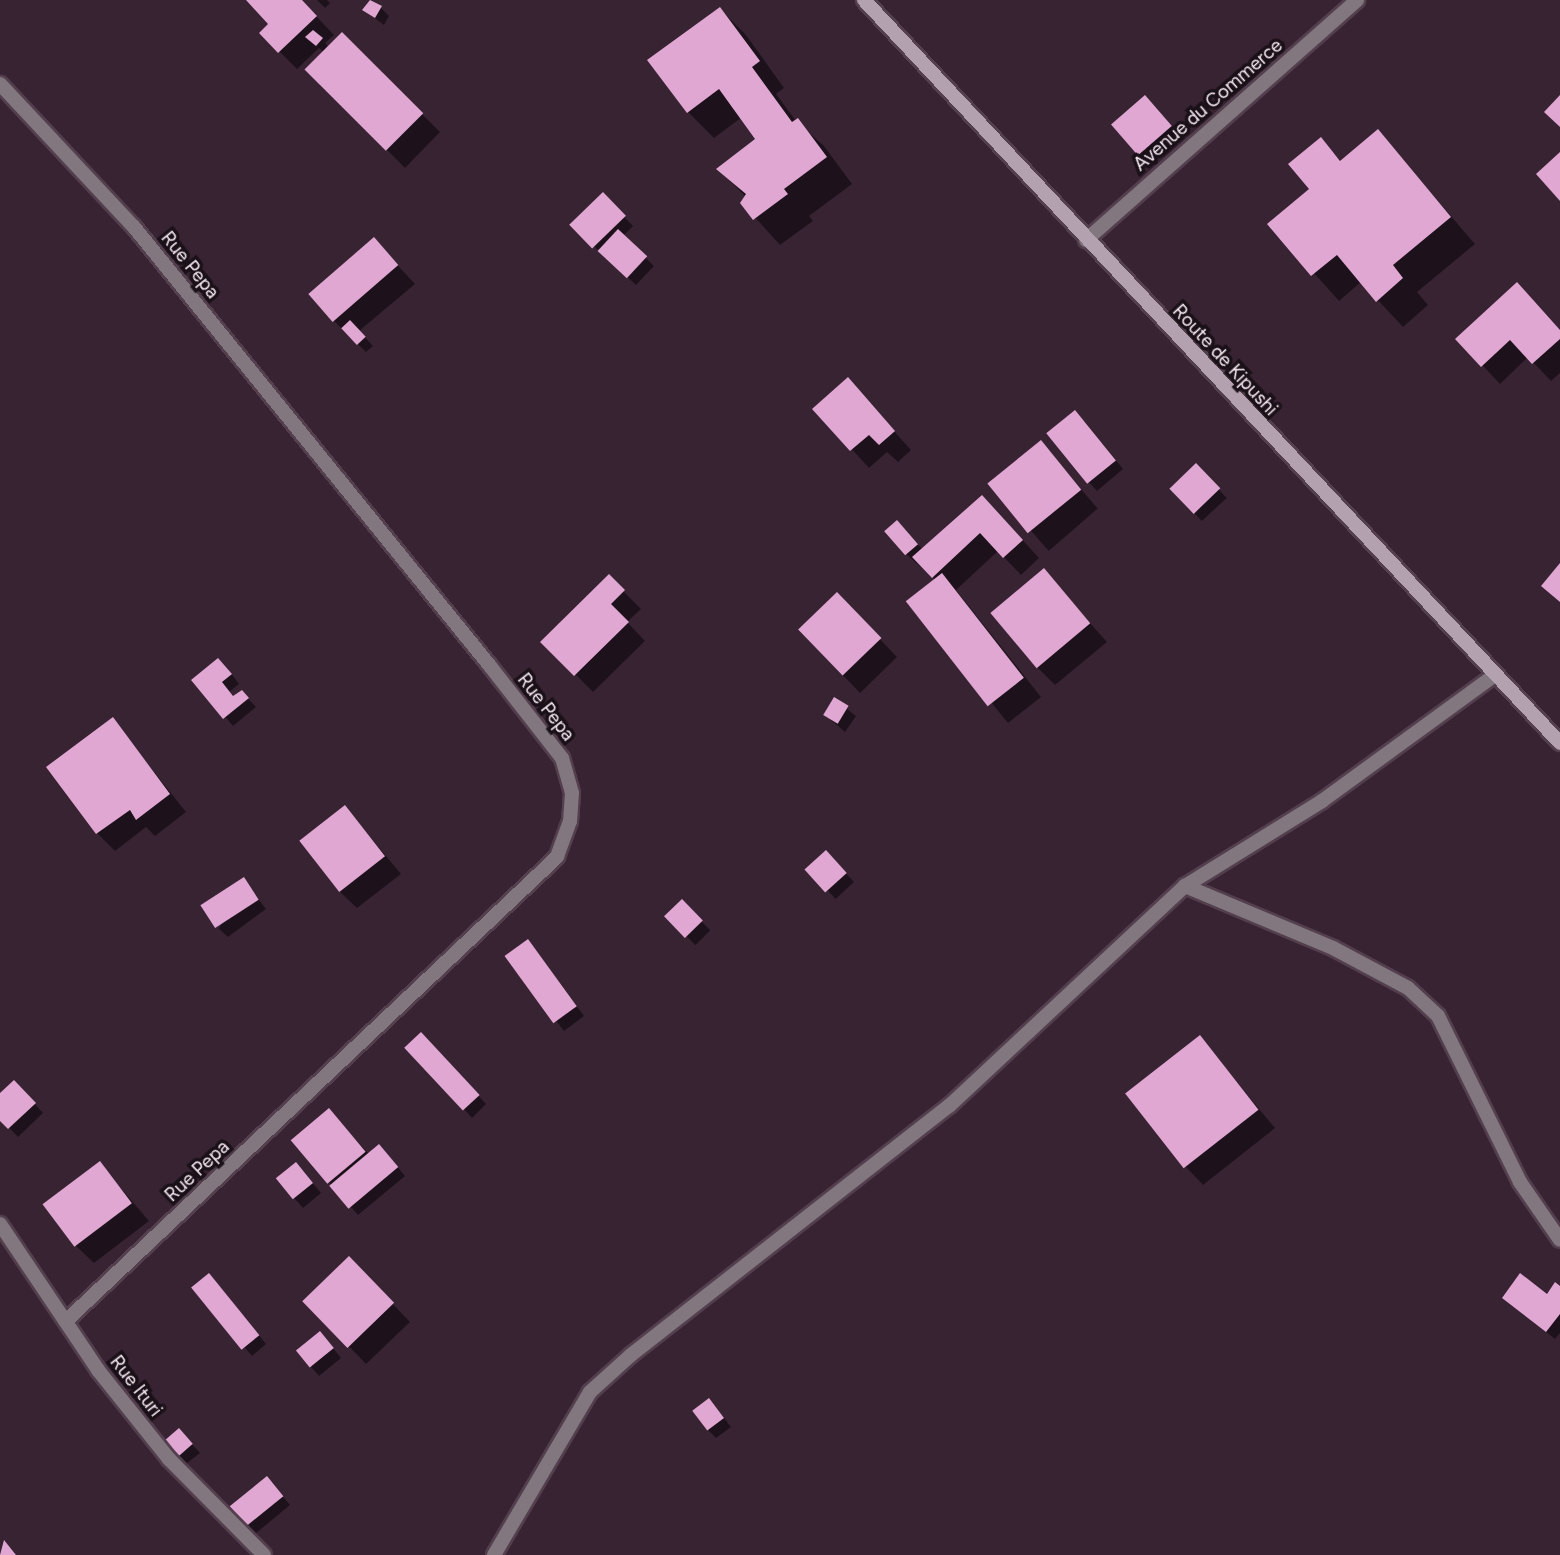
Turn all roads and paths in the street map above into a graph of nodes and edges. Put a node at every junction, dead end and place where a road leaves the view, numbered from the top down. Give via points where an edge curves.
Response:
1 (864, 0) edge
2 (1357, 0) edge
3 (0, 84) edge
4 (1086, 240) junction
5 (1495, 675) junction
6 (1560, 743) edge
7 (1185, 886) junction
8 (0, 1224) edge
9 (1560, 1240) edge
10 (66, 1321) junction
11 (264, 1555) edge
12 (494, 1555) edge

1 - 4 main road, Route de Kipushi
2 - 4 street, Avenue du Commerce
3 - 10 street, Rue Pepa via 134,227 490,666 562,758 572,793 570,821 557,857
4 - 5 main road, Route de Kipushi
5 - 6 main road, Route de Kipushi
5 - 7 street via 1322,801
7 - 9 street via 1333,948 1408,988 1438,1016 1520,1182
7 - 12 street via 949,1106 590,1392
8 - 10 street, Rue Ituri
10 - 11 street, Rue Ituri via 98,1370 169,1459

